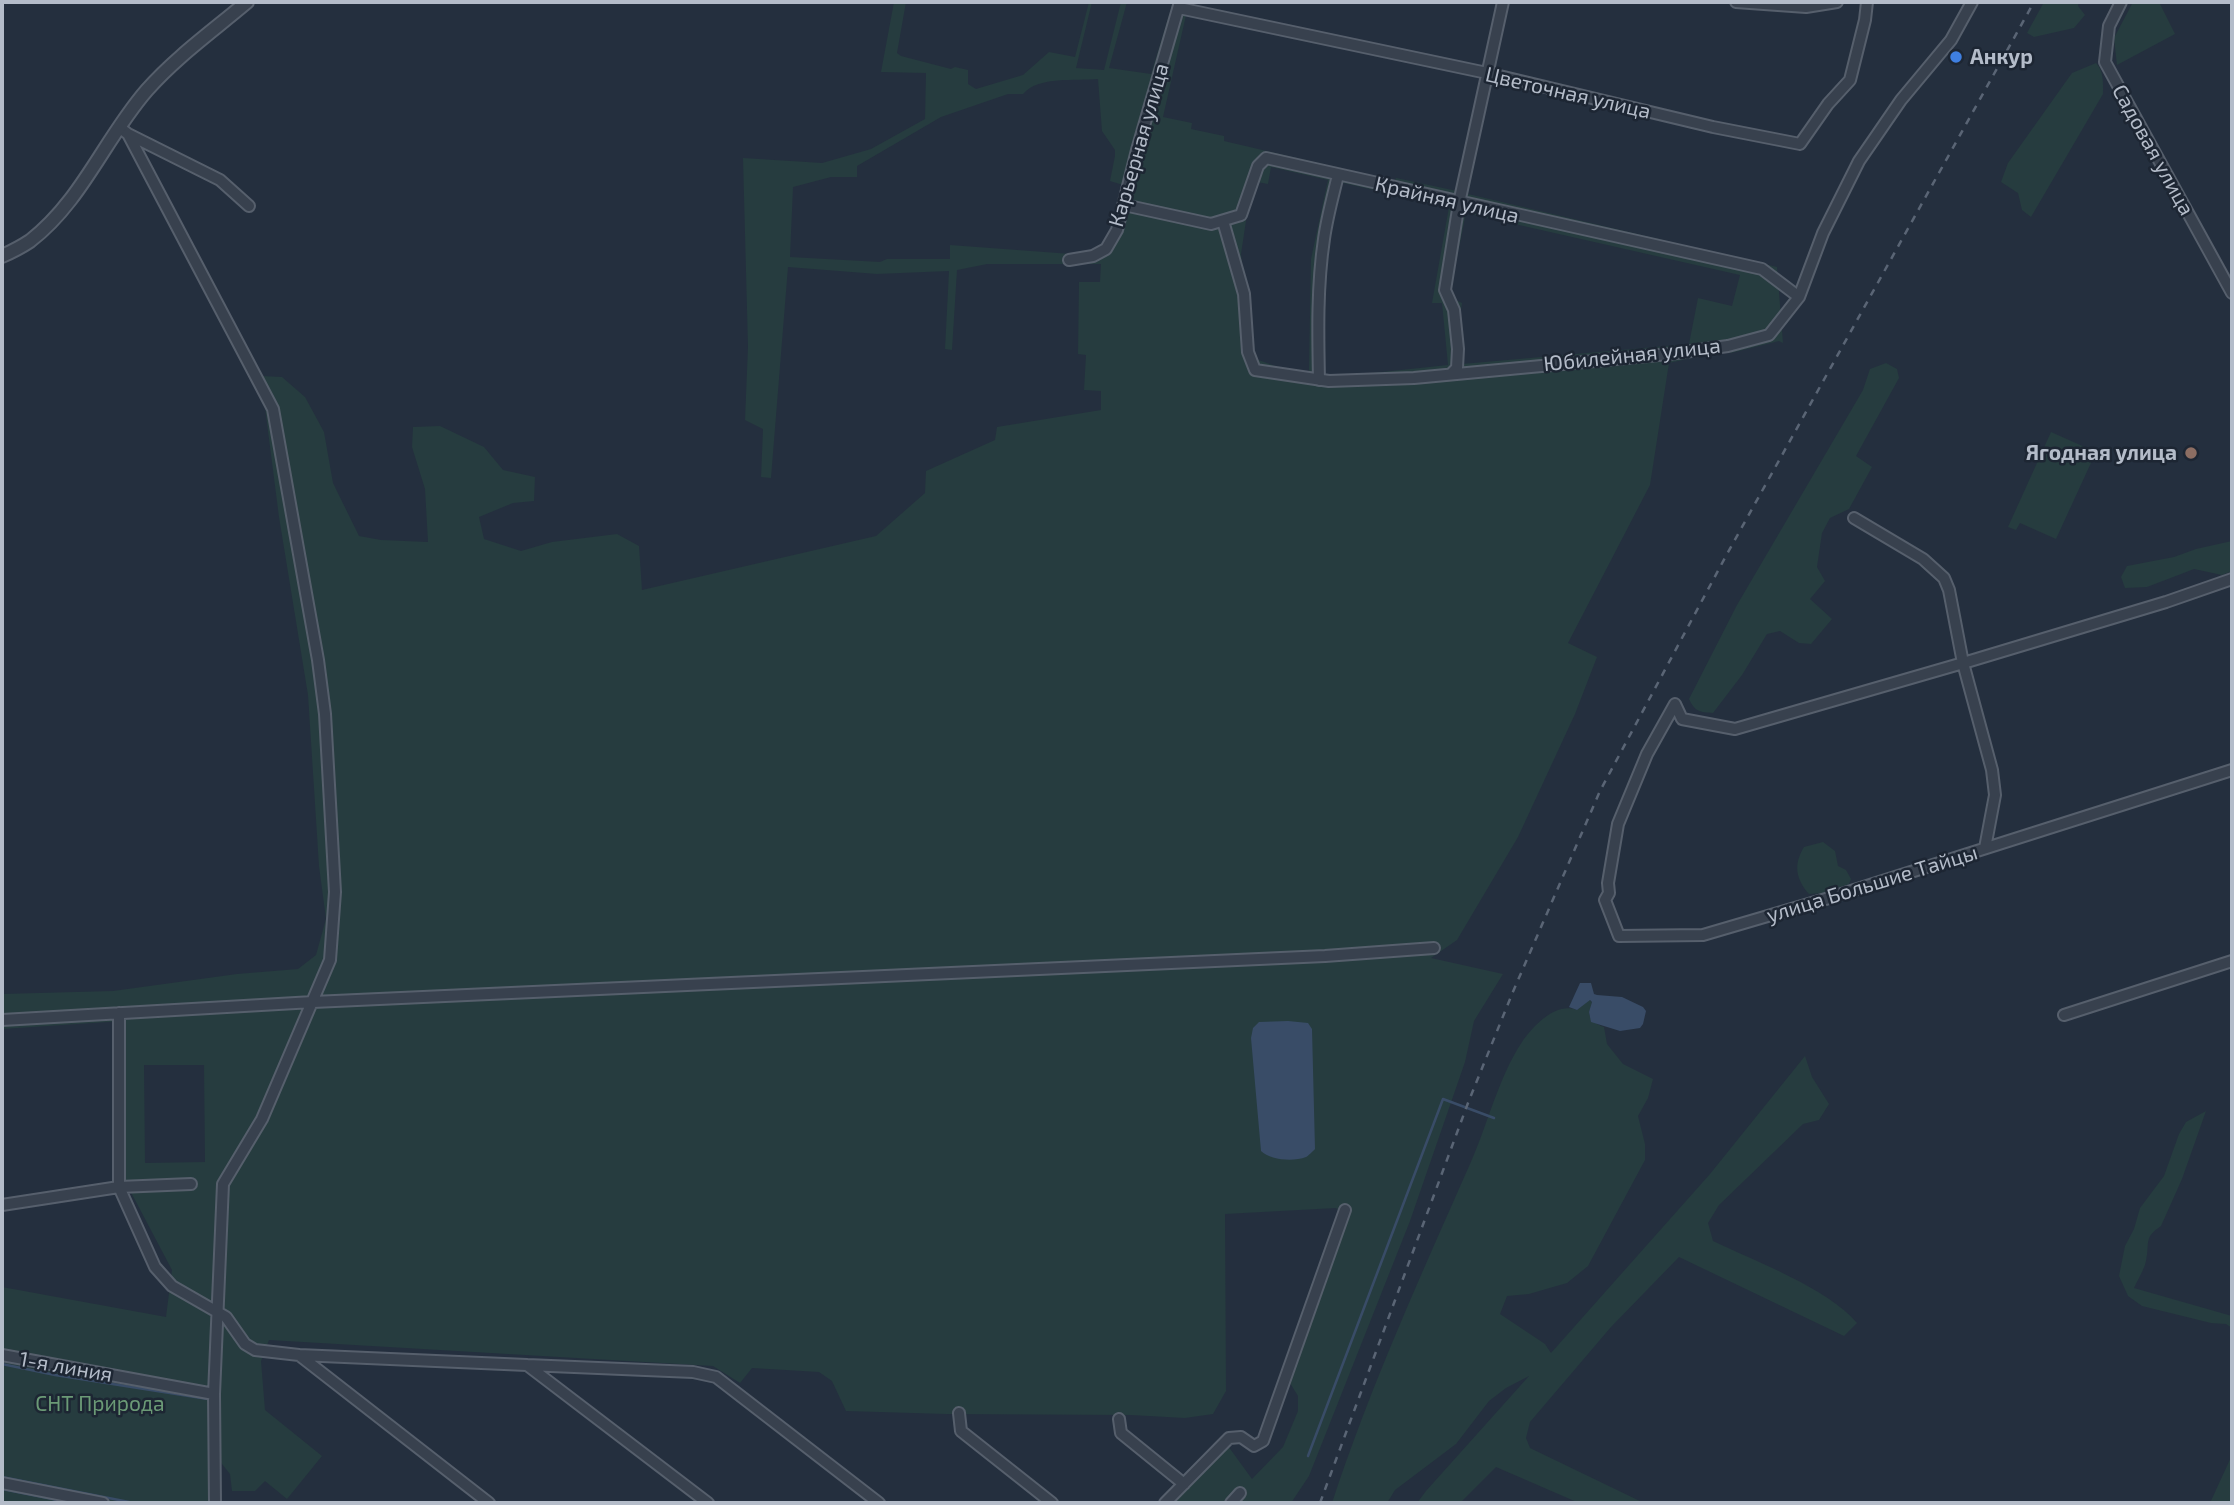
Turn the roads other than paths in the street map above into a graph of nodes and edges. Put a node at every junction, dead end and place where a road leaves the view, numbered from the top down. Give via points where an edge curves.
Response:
1 (247, 2) edge
2 (1503, 2) edge
3 (1737, 2) edge
4 (1837, 2) edge
5 (1867, 2) edge
6 (1972, 2) edge
7 (2121, 2) edge
8 (1180, 5) edge
9 (1487, 74) junction
10 (124, 130) junction
11 (1338, 175) junction
12 (1459, 203) junction
13 (1124, 205) junction
14 (249, 206) dead end
15 (1223, 221) junction
16 (2, 256) edge
17 (1069, 260) dead end
18 (2232, 293) edge
19 (1799, 297) junction
20 (1452, 373) junction
21 (1319, 380) junction
22 (1854, 518) dead end
23 (2232, 579) edge
24 (1963, 663) junction
25 (2232, 770) edge
26 (1985, 848) junction
27 (1434, 948) dead end
28 (2232, 961) edge
29 (313, 1002) junction
30 (119, 1013) junction
31 (2064, 1015) dead end
32 (2, 1020) edge
33 (191, 1184) dead end
34 (119, 1187) junction
35 (2, 1205) edge
36 (1345, 1210) dead end
37 (219, 1312) junction
38 (299, 1354) junction
39 (2, 1355) edge
40 (527, 1365) junction
41 (214, 1394) junction
42 (959, 1413) dead end
43 (1119, 1419) dead end
44 (2, 1483) edge
45 (1184, 1484) junction
46 (1240, 1493) dead end
47 (103, 1503) edge
48 (215, 1503) edge
49 (489, 1503) edge
50 (708, 1503) edge
51 (879, 1503) edge
52 (1052, 1503) edge
53 (1165, 1503) edge
54 (1231, 1503) edge

1 - 10 street via 147,90
2 - 9 street
3 - 4 street via 1805,7
5 - 9 street, Цветочная улица via 1850,80 1800,144
6 - 19 street, Юбилейная улица via 1951,40 1859,161 1823,233
7 - 18 street, Садовая улица via 2109,26 2105,62
8 - 9 street, Цветочная улица
8 - 13 street, Карьерная улица
9 - 12 street
10 - 14 street via 220,180
10 - 16 street via 51,221 28,242
10 - 29 street via 273,409 325,714 334,916 330,960
11 - 12 street, Крайняя улица
11 - 15 street, Крайняя улица via 1266,158 1258,166 1241,215
11 - 21 street via 1320,276
12 - 19 street, Крайняя улица via 1762,269
12 - 20 street via 1444,290 1454,310 1458,349 1457,368
13 - 15 street via 1211,224
13 - 17 street, Карьерная улица via 1106,249
15 - 21 street, Юбилейная улица via 1244,294 1248,352 1255,370
19 - 20 street, Юбилейная улица via 1769,335 1728,346
20 - 21 street, Юбилейная улица
22 - 24 street via 1923,559 1944,578
23 - 24 street
24 - 26 street via 1995,795
24 - 26 street, улица Большие Тайцы via 1735,729 1682,719 1675,704 1643,762 1618,824 1605,900 1619,936 1703,935
25 - 26 street, улица Большие Тайцы
27 - 29 street
28 - 31 street
29 - 30 street
29 - 37 street via 251,1142 223,1184
30 - 32 street
30 - 34 street
33 - 34 street
34 - 35 street
34 - 37 street via 165,1280
36 - 45 street via 1263,1441 1254,1446 1241,1437 1229,1438
37 - 38 street via 255,1350
37 - 41 street
38 - 40 street
38 - 49 street
39 - 41 street, 1-я линия
40 - 50 street
40 - 51 street via 693,1371 716,1377
41 - 48 street
42 - 52 street via 961,1431
43 - 45 street via 1121,1433
44 - 47 street
45 - 53 street
46 - 54 street

